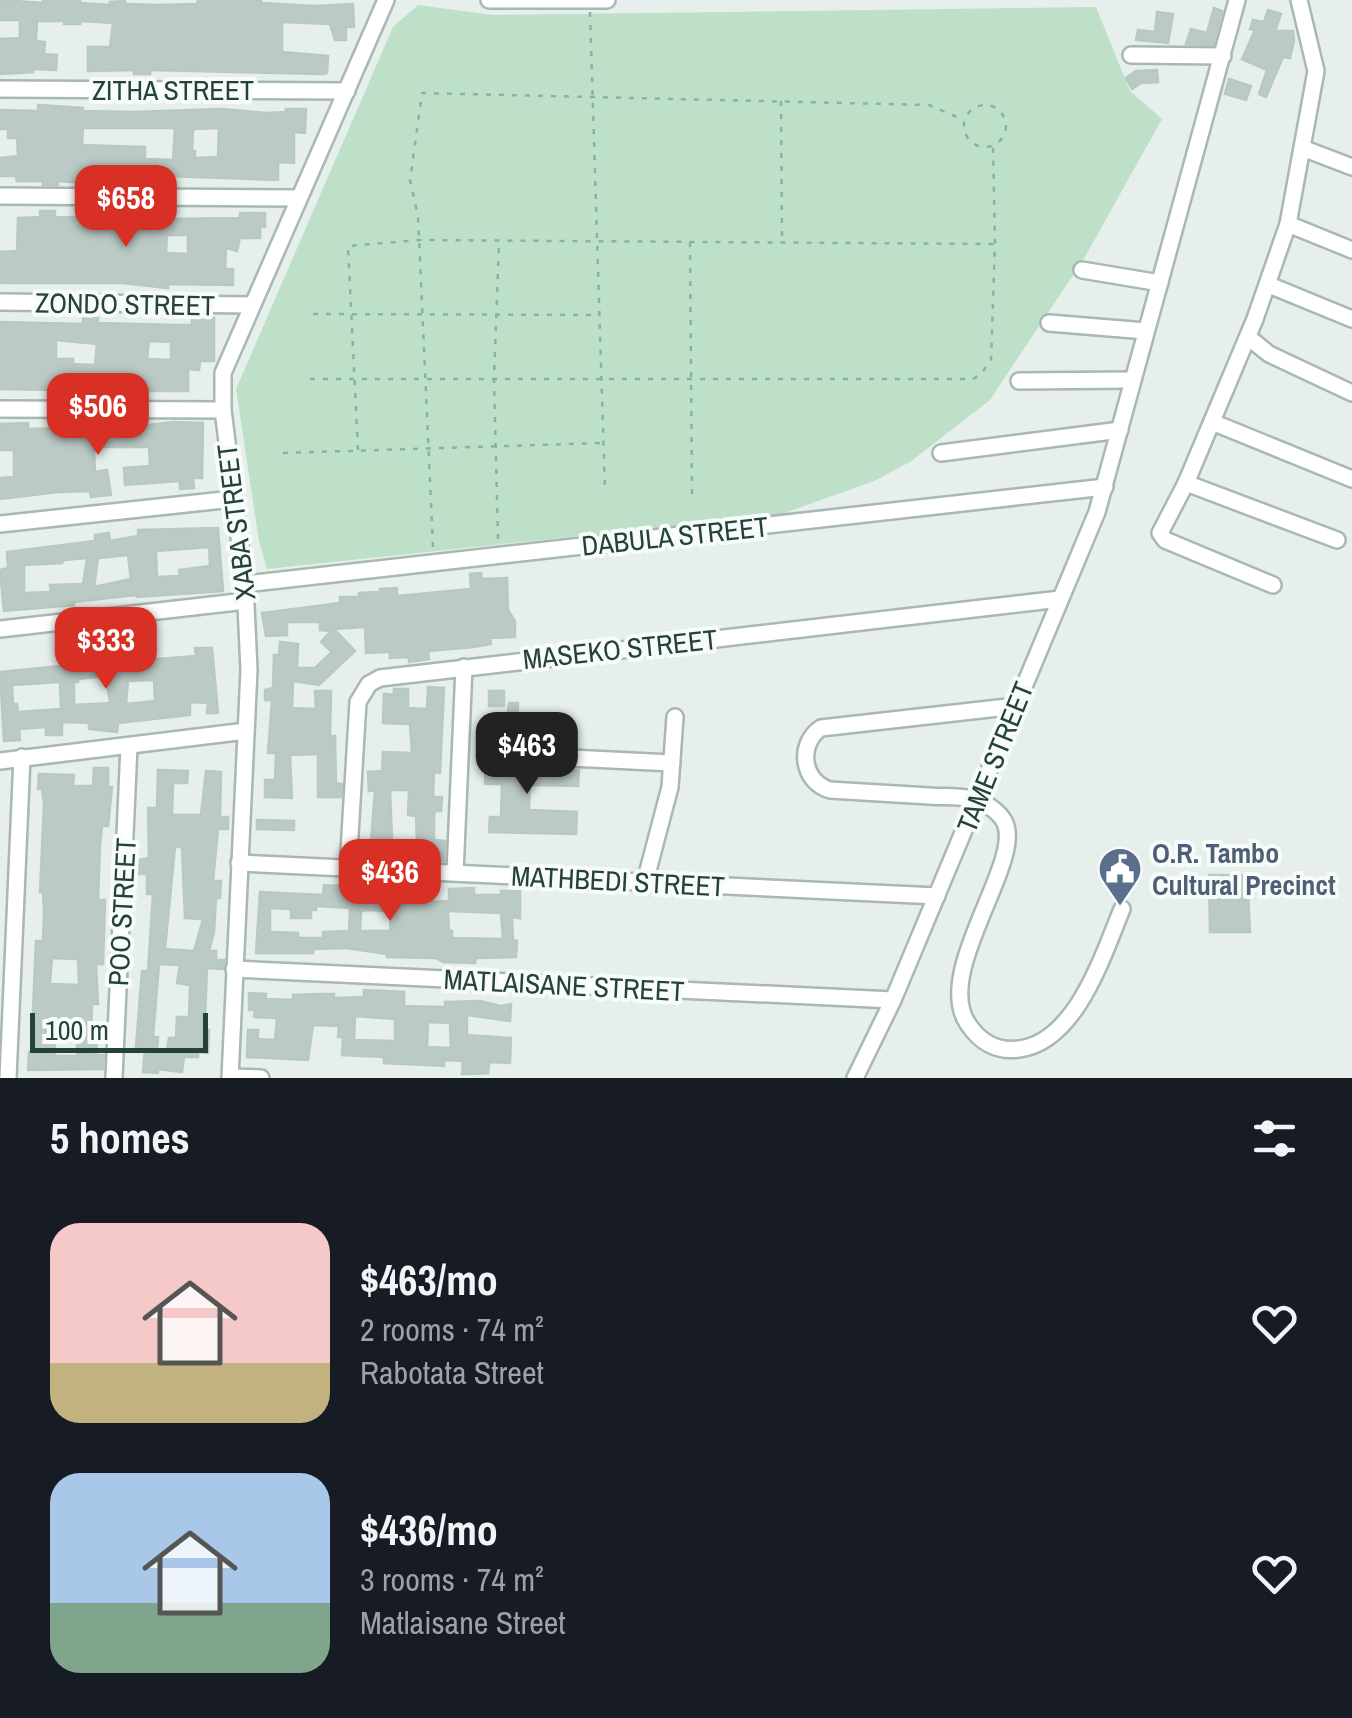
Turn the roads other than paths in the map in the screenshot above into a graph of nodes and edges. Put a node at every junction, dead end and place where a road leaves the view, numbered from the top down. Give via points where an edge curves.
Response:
1 (386, 0) edge
2 (490, 0) edge
3 (590, 0) edge
4 (607, 0) edge
5 (1237, 0) edge
6 (1299, 0) edge
7 (1131, 55) dead end
8 (1223, 56) junction
9 (0, 89) edge
10 (347, 91) junction
11 (1304, 149) junction
12 (1352, 168) edge
13 (0, 196) edge
14 (297, 198) junction
15 (1288, 224) junction
16 (1352, 250) edge
17 (1082, 270) dead end
18 (1160, 283) junction
19 (1269, 285) junction
20 (0, 302) edge
21 (251, 305) junction
22 (1352, 319) edge
23 (1049, 324) dead end
24 (1146, 331) junction
25 (1248, 337) junction
26 (1132, 380) junction
27 (1019, 381) dead end
28 (1352, 393) edge
29 (0, 409) edge
30 (223, 410) junction
31 (1212, 422) junction
32 (1120, 430) junction
33 (941, 453) dead end
34 (1352, 479) edge
35 (1186, 483) junction
36 (1105, 487) junction
37 (233, 498) junction
38 (0, 524) edge
39 (1337, 540) dead end
40 (245, 584) junction
41 (1272, 585) dead end
42 (1060, 600) junction
43 (246, 601) junction
44 (0, 629) edge
45 (464, 667) junction
46 (1016, 706) junction
47 (675, 717) dead end
48 (246, 731) junction
49 (129, 746) junction
50 (510, 755) dead end
51 (22, 757) junction
52 (0, 760) edge
53 (672, 763) junction
54 (977, 799) junction
55 (239, 862) junction
56 (348, 868) junction
57 (455, 874) junction
58 (644, 882) junction
59 (938, 896) junction
60 (1122, 908) dead end
61 (234, 969) junction
62 (893, 1000) junction
63 (230, 1077) edge
64 (8, 1078) edge
65 (114, 1078) edge
66 (261, 1078) edge
67 (856, 1078) edge

1 - 10 street, XABA STREET
2 - 3 street
3 - 4 street
5 - 8 street, TAME STREET
6 - 11 street via 1316,72
7 - 8 street
8 - 18 street, TAME STREET
9 - 10 street, ZITHA STREET
10 - 14 street, XABA STREET
11 - 12 street
11 - 15 street
13 - 14 street
14 - 21 street, XABA STREET
15 - 16 street
15 - 19 street
17 - 18 street
18 - 24 street, TAME STREET
19 - 22 street
19 - 25 street
20 - 21 street, ZONDO STREET
21 - 30 street, XABA STREET via 223,374
23 - 24 street
24 - 26 street, TAME STREET
25 - 28 street via 1268,354
25 - 31 street
26 - 27 street
26 - 32 street, TAME STREET
29 - 30 street
30 - 37 street, XABA STREET
31 - 34 street
31 - 35 street
32 - 33 street
32 - 36 street, TAME STREET
35 - 39 street
35 - 41 street via 1162,538
36 - 40 street, DABULA STREET
36 - 42 street, TAME STREET
37 - 38 street
37 - 40 street, XABA STREET
40 - 43 street, XABA STREET
42 - 45 street, MASEKO STREET
42 - 46 street, TAME STREET
43 - 44 street
43 - 48 street, XABA STREET
45 - 56 street, MASEKO STREET via 380,678 360,695
45 - 57 street
46 - 54 street, TAME STREET
46 - 54 street via 831,725 808,742 810,777 820,787
47 - 53 street
48 - 49 street
48 - 55 street, XABA STREET
49 - 51 street
49 - 65 street, POO STREET
50 - 53 street
51 - 52 street
51 - 64 street
53 - 58 street
54 - 59 street, TAME STREET
54 - 60 street via 1000,816 1008,834 958,990 968,1024 989,1046 1026,1048 1058,1030 1082,996
55 - 56 street, MATHBEDI STREET
55 - 61 street, XABA STREET
56 - 57 street, MATHBEDI STREET
57 - 58 street, MATHBEDI STREET
58 - 59 street, MATHBEDI STREET
59 - 62 street, TAME STREET
61 - 62 street, MATLAISANE STREET
61 - 63 street, XABA STREET
62 - 67 street, TAME STREET
63 - 66 street

